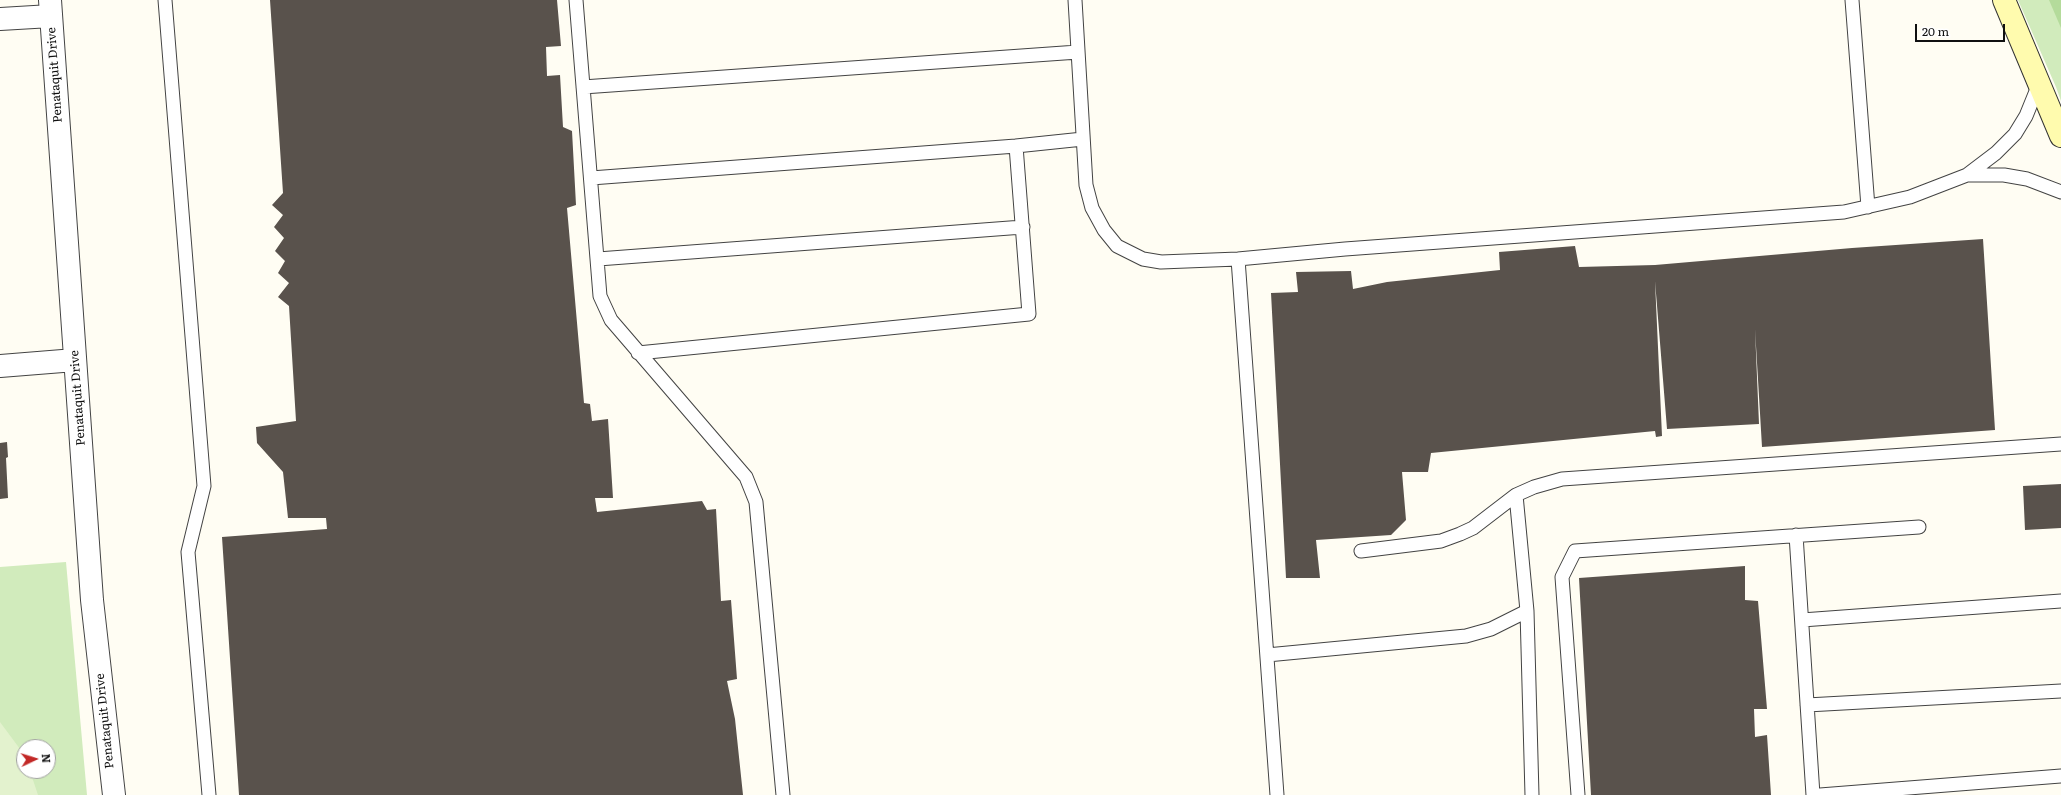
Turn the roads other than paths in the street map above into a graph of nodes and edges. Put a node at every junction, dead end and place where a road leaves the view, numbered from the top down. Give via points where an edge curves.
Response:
1 (165, 0) edge
2 (576, 0) edge
3 (1075, 0) edge
4 (1852, 0) edge
5 (2004, 0) edge
6 (50, 8) edge
7 (0, 19) edge
8 (1078, 52) junction
9 (2039, 84) junction
10 (583, 87) junction
11 (2061, 136) edge
12 (1083, 139) junction
13 (1016, 146) junction
14 (1967, 175) junction
15 (591, 178) junction
16 (2061, 192) edge
17 (1868, 207) junction
18 (1023, 227) junction
19 (598, 259) junction
20 (1238, 259) junction
21 (638, 353) junction
22 (75, 360) junction
23 (0, 366) edge
24 (2061, 444) edge
25 (1516, 495) junction
26 (1919, 527) dead end
27 (1796, 536) junction
28 (1362, 551) dead end
29 (2061, 601) edge
30 (1527, 611) junction
31 (1802, 620) junction
32 (1267, 655) junction
33 (2061, 691) edge
34 (1807, 705) junction
35 (2061, 776) edge
36 (114, 795) edge
37 (209, 795) edge
38 (783, 795) edge
39 (1277, 795) edge
40 (1532, 795) edge
41 (1578, 795) edge
42 (1813, 795) edge
43 (1820, 795) edge

1 - 37 lane via 204,486 188,552
2 - 10 lane
3 - 8 lane
4 - 17 lane
5 - 9 main road
6 - 7 street
6 - 22 street, Penataquit Drive
8 - 10 lane
8 - 12 lane
9 - 11 main road
9 - 14 lane via 2026,116 2015,134 1996,153
10 - 15 lane
12 - 13 lane
12 - 20 lane via 1086,185 1092,208 1104,230 1117,246 1143,259 1161,262
13 - 15 lane
13 - 18 lane
14 - 16 lane via 2004,175 2026,179
14 - 17 lane via 1910,197
15 - 19 lane
17 - 20 lane via 1837,213
18 - 19 lane
18 - 21 lane via 1029,314
19 - 21 lane via 600,296 611,320
20 - 32 lane
21 - 38 lane via 746,477 756,502
22 - 23 street
22 - 36 street, Penataquit Drive via 92,600
24 - 25 lane via 1562,479
25 - 28 lane via 1473,528 1441,541
25 - 30 lane
26 - 27 lane
27 - 31 lane
27 - 41 lane via 1575,551 1562,577
29 - 31 lane
30 - 32 lane via 1491,629 1466,636
30 - 40 lane
31 - 34 lane
32 - 39 lane
33 - 34 lane
34 - 42 lane
35 - 43 lane

